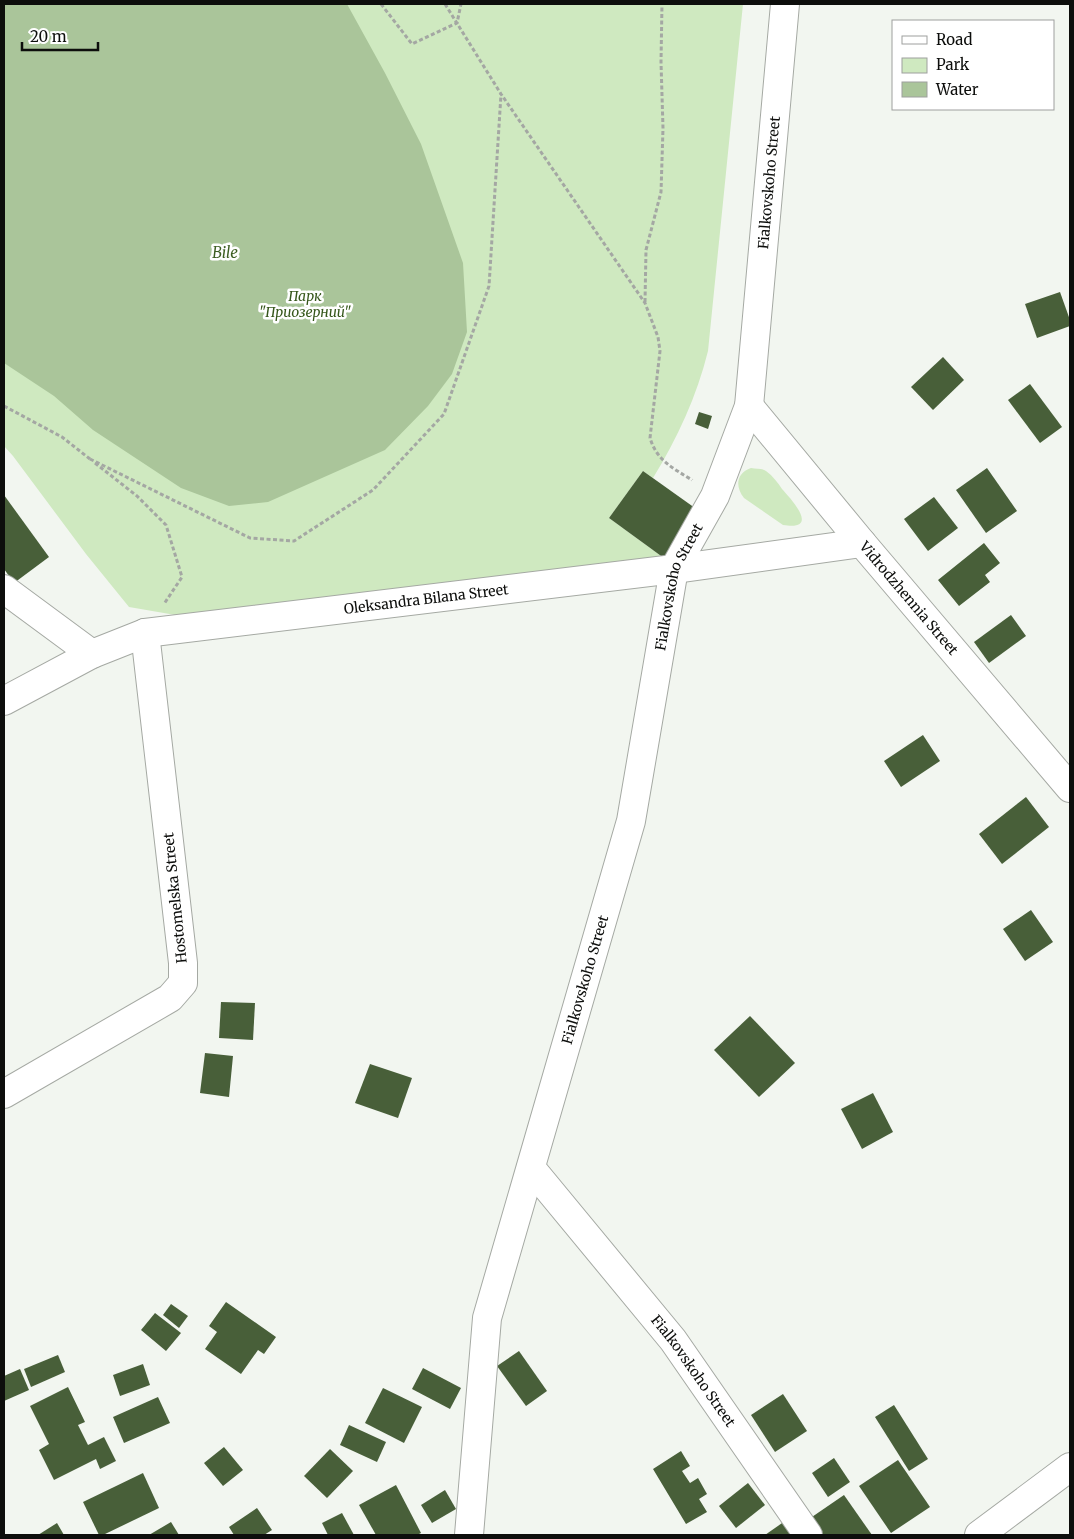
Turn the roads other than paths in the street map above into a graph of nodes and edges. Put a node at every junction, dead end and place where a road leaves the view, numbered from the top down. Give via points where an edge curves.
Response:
1 (785, 4) edge
2 (749, 406) junction
3 (862, 543) junction
4 (674, 569) junction
5 (4, 589) edge
6 (145, 634) junction
7 (92, 654) junction
8 (4, 701) edge
9 (1070, 788) edge
10 (4, 1094) edge
11 (531, 1168) junction
12 (1070, 1467) edge
13 (469, 1535) edge
14 (808, 1535) edge
15 (978, 1535) edge

1 - 2 street, Fialkovskoho Street
2 - 3 street, Vidrodzhennia Street
2 - 4 street, Fialkovskoho Street via 715,496
3 - 4 street, Oleksandra Bilana Street
3 - 9 street, Vidrodzhennia Street
4 - 6 street, Oleksandra Bilana Street
4 - 11 street, Fialkovskoho Street via 631,820
5 - 7 street
6 - 7 street, Oleksandra Bilana Street
6 - 10 street, Hostomelska Street via 183,983 170,998
7 - 8 street, Oleksandra Bilana Street
11 - 13 street, Fialkovskoho Street via 487,1318
11 - 14 street, Fialkovskoho Street via 673,1340
12 - 15 street

